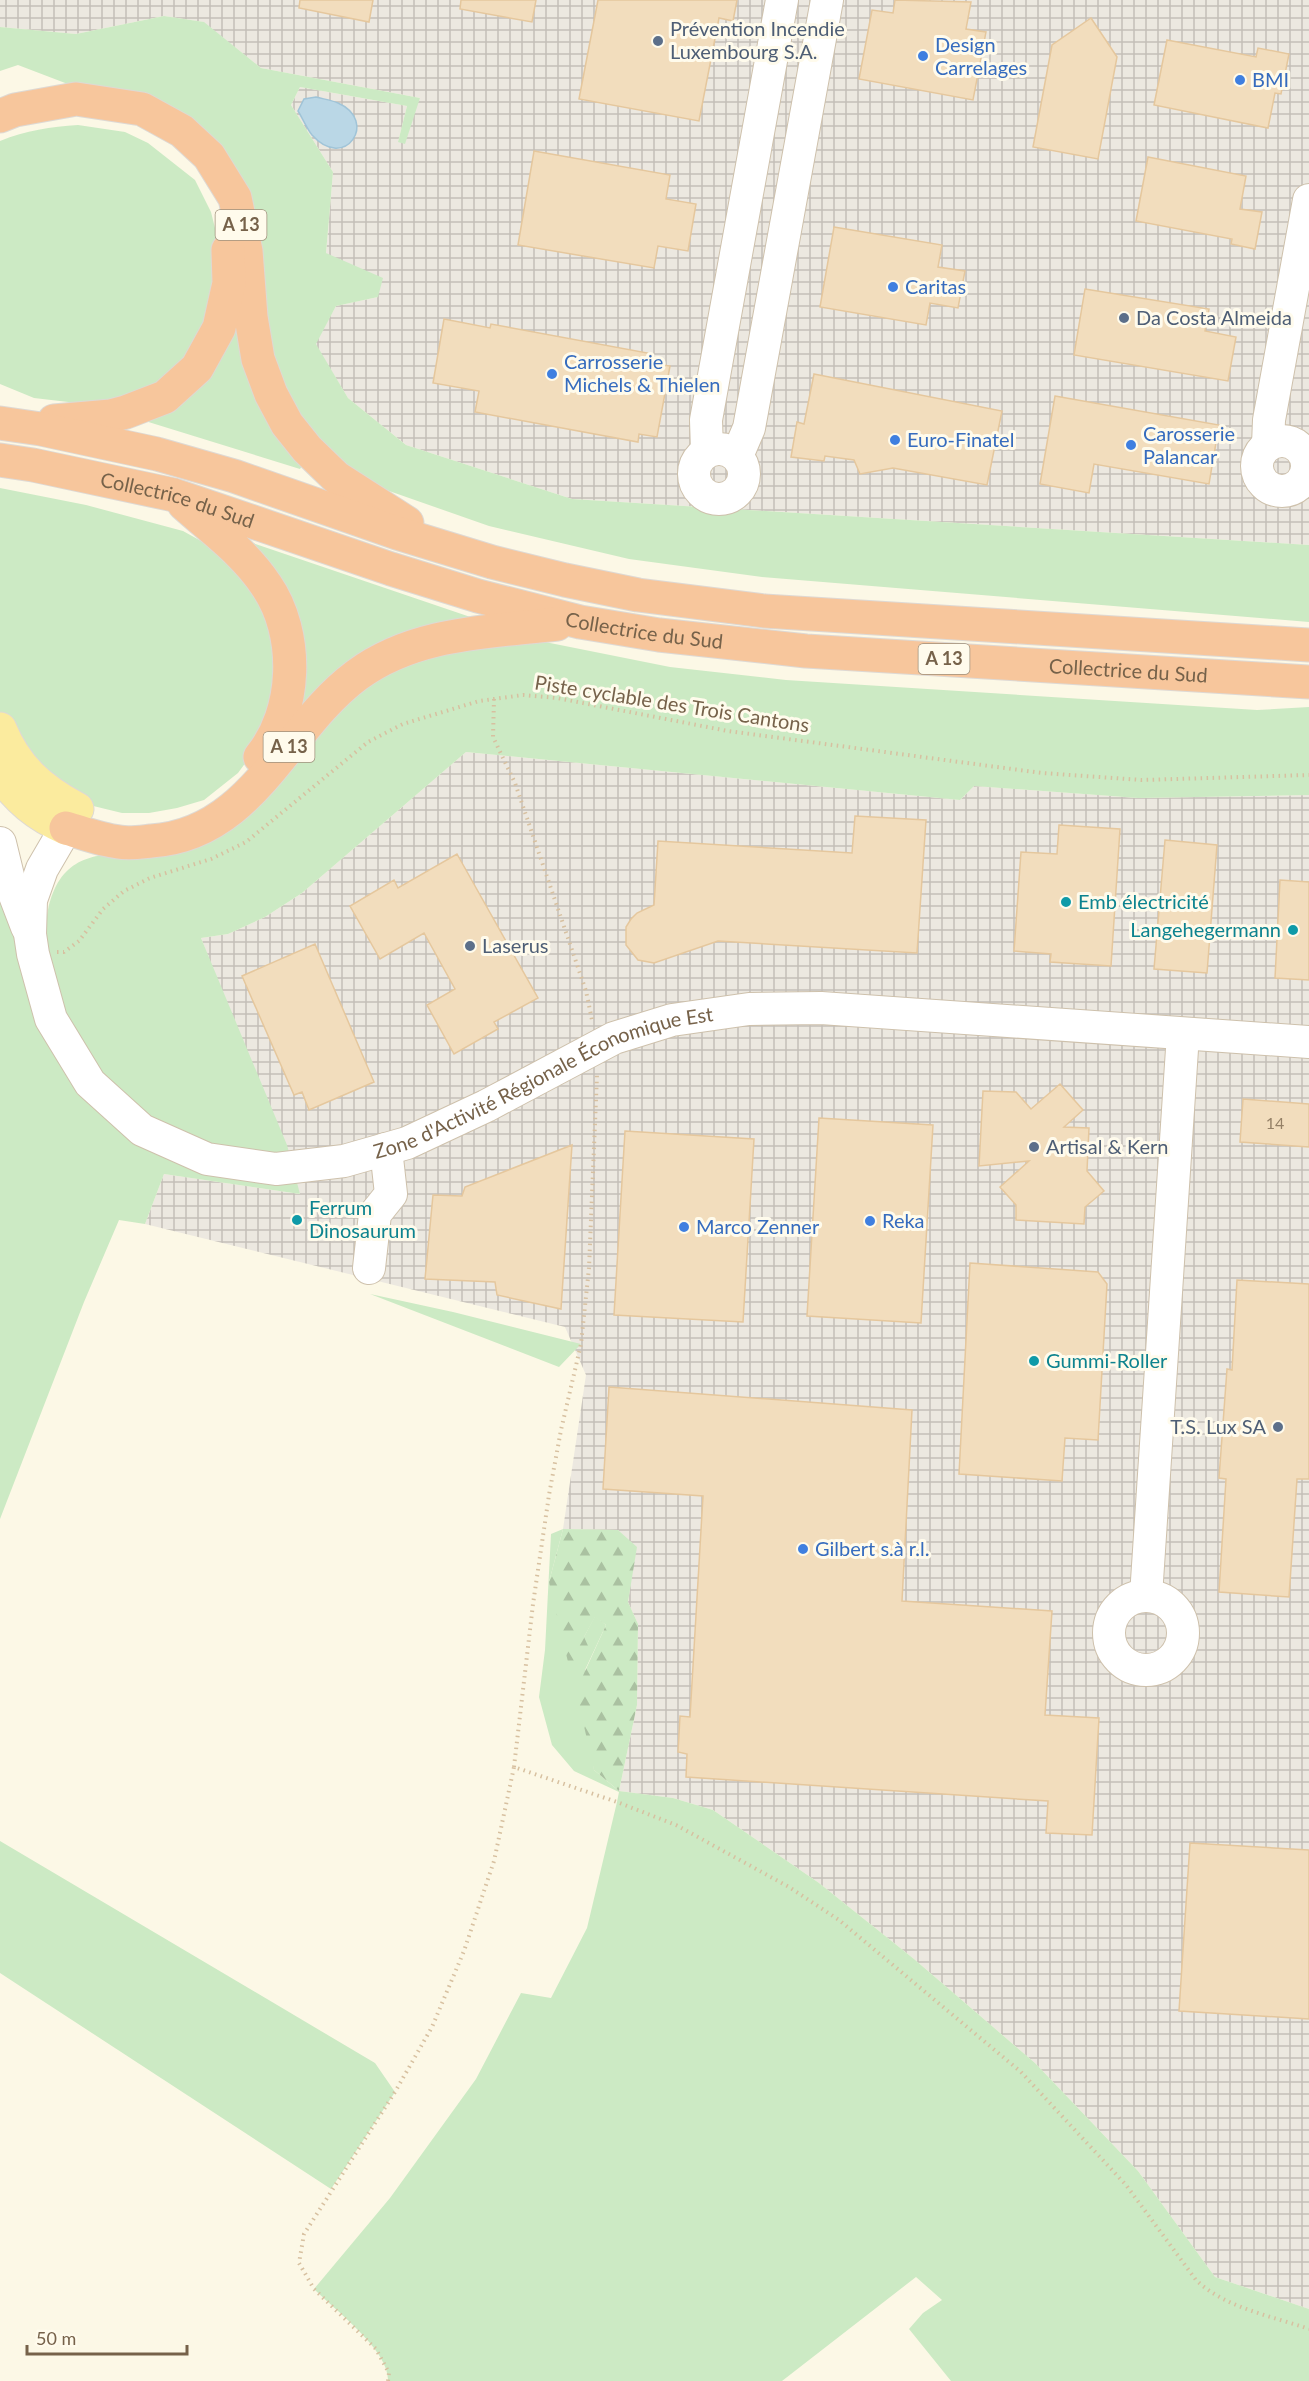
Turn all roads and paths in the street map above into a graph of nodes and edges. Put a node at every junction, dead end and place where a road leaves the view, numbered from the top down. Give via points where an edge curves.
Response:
1 (782, 0) edge
2 (827, 0) edge
3 (0, 116) edge
4 (0, 130) edge
5 (1309, 200) edge
6 (5, 424) edge
7 (1305, 440) edge
8 (1269, 445) junction
9 (0, 459) edge
10 (174, 495) junction
11 (446, 548) junction
12 (580, 622) junction
13 (1309, 645) edge
14 (1309, 682) edge
15 (494, 699) junction
16 (0, 729) edge
17 (0, 774) edge
18 (1309, 775) edge
19 (71, 819) junction
20 (0, 843) edge
21 (31, 944) junction
22 (1183, 1034) junction
23 (1309, 1042) edge
24 (598, 1045) junction
25 (386, 1149) junction
26 (369, 1268) dead end
27 (1146, 1596) dead end
28 (514, 1767) junction
29 (1309, 2329) edge
30 (388, 2381) edge

1 - 2 street via 706,420 722,453 749,428
3 - 11 highway, A 13 via 75,99 142,109 182,131 208,156 235,198 246,251 250,317 258,359 287,424 337,478
4 - 6 highway, A 13 via 19,123 82,114 136,122 173,146 200,172 218,202 228,239 229,284 219,328 197,368 165,397 111,416
5 - 8 street via 1269,420
6 - 11 highway, Collectrice du Sud / A 13 via 77,436 212,469
7 - 8 street
7 - 8 street via 1305,474 1294,487 1278,490 1263,482 1257,466 1262,450
9 - 10 highway, Collectrice du Sud / A 13
10 - 12 highway, Collectrice du Sud / A 13 via 413,576
10 - 19 highway, A 13 via 243,556 267,586 284,624 291,665 286,707 270,746 241,781 205,807 179,815 121,821
11 - 13 highway, Collectrice du Sud / A 13 via 565,580 709,605
12 - 14 highway, Collectrice du Sud / A 13 via 671,637 806,651
12 - 19 highway, A 13 via 447,636 403,649 358,674 323,705 259,784 216,822 192,833 121,843
15 - 18 path, Piste cyclable des Trois Cantons via 523,695 557,698 728,731 1042,772 1142,780
15 - 21 path, Piste cyclable des Trois Cantons via 402,724 368,742 246,842 124,891 64,952
15 - 24 path via 493,737 515,783 544,868 585,991
16 - 19 main road via 10,752 56,798
17 - 19 main road via 15,794 43,818
19 - 21 street, Zone d'Activité Régionale Économique Est via 42,869 31,900
20 - 21 street, Zone d'Activité Régionale Économique Est
21 - 25 street, Zone d'Activité Régionale Économique Est via 51,1019 90,1083 142,1130 207,1159 276,1169 344,1161
22 - 23 street, Zone d'Activité Régionale Économique Est
22 - 24 street, Zone d'Activité Régionale Économique Est via 821,1008 749,1009 672,1020
22 - 27 street
24 - 25 street, Zone d'Activité Régionale Économique Est via 486,1106 408,1143
24 - 28 path via 590,1268 581,1344 549,1496
25 - 26 street via 391,1194 375,1214
28 - 29 path via 676,1825 789,1887 839,1920 1021,2072 1126,2185 1209,2293
28 - 30 path via 494,1861 464,1951 432,2027 304,2234 299,2263 314,2289 376,2349 389,2373

